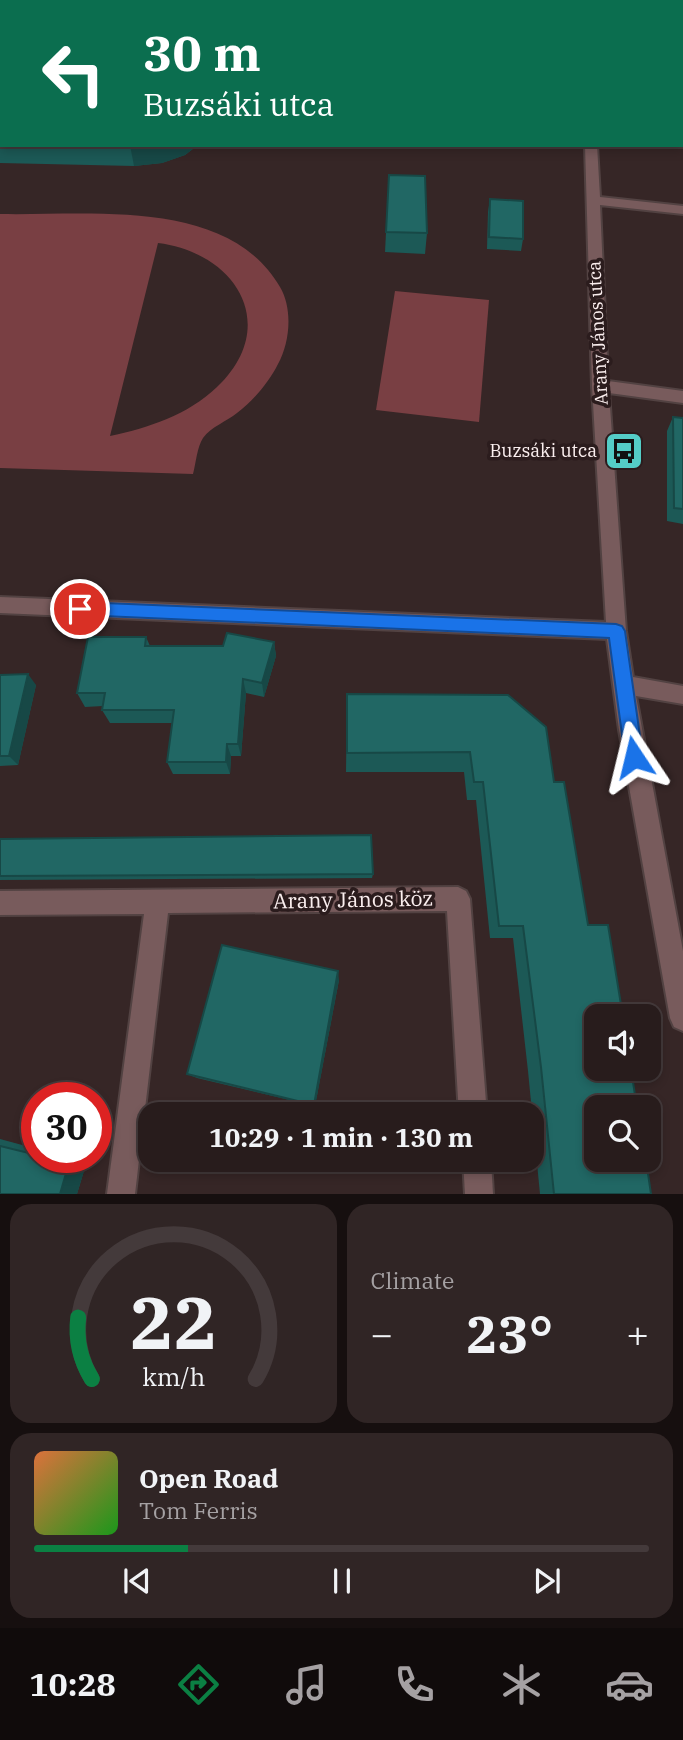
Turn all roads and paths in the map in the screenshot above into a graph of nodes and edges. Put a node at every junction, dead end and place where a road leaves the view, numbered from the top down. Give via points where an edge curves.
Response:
1 (591, 147) edge
2 (593, 200) junction
3 (683, 211) edge
4 (600, 386) junction
5 (683, 397) edge
6 (0, 606) edge
7 (616, 631) junction
8 (623, 685) junction
9 (683, 695) edge
10 (157, 902) junction
11 (0, 903) edge
12 (678, 972) edge
13 (683, 1018) edge
14 (472, 1102) edge
15 (478, 1172) edge
16 (121, 1194) edge
17 (479, 1194) edge

1 - 2 street, Arany János utca
2 - 3 street
2 - 4 street, Arany János utca
4 - 5 street
4 - 7 street, Arany János utca
6 - 7 street
7 - 8 street, Arany János utca
8 - 9 street
8 - 12 street, Arany János utca
10 - 11 street, Arany János köz
10 - 14 street, Arany János köz via 458,899
10 - 16 street
12 - 13 street, Arany János utca
15 - 17 street

